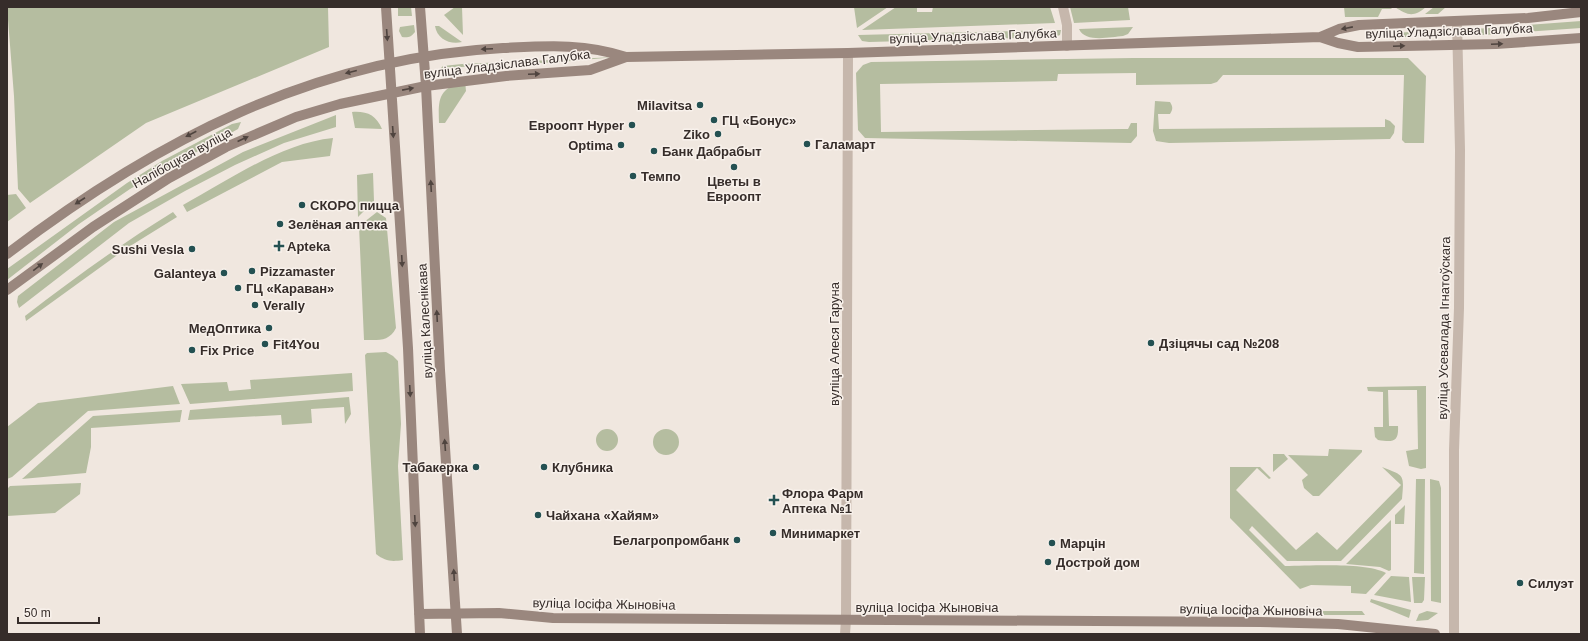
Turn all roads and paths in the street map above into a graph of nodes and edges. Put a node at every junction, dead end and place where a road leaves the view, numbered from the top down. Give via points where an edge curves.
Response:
1 (386, 7) edge
2 (420, 7) edge
3 (1063, 7) edge
4 (1581, 12) edge
5 (1457, 22) junction
6 (1320, 37) junction
7 (1581, 38) edge
8 (1458, 45) junction
9 (1067, 46) junction
10 (848, 53) junction
11 (424, 56) junction
12 (626, 57) junction
13 (389, 62) junction
14 (426, 86) junction
15 (390, 93) junction
16 (7, 254) edge
17 (7, 290) edge
18 (419, 614) junction
19 (456, 614) junction
20 (846, 620) junction
21 (420, 634) edge
22 (457, 634) edge
23 (845, 634) edge
24 (1435, 634) edge
25 (1454, 634) edge

1 -> 13 main road, вуліца Калеснікава
2 - 11 main road, вуліца Калеснікава
3 - 9 street via 1067,25
4 - 5 main road, вуліца Уладзіслава Галубка
5 -> 6 main road, вуліца Уладзіслава Галубка via 1358,25
5 - 8 street, вуліца Усевалада Ігнатоўскага
6 -> 8 main road, вуліца Уладзіслава Галубка via 1358,47
6 - 9 main road, вуліца Уладзіслава Галубка
8 -> 7 main road, вуліца Уладзіслава Галубка
8 - 25 street, вуліца Усевалада Ігнатоўскага via 1459,308 1454,450
9 - 10 main road, вуліца Уладзіслава Галубка
10 - 12 main road, вуліца Уладзіслава Галубка
10 - 20 street, вуліца Алеся Гаруна
12 -> 11 main road, вуліца Уладзіслава Галубка via 596,48 551,46 468,50
11 - 13 main road, вуліца Уладзіслава Галубка
11 - 14 main road, вуліца Калеснікава
14 -> 12 main road, вуліца Уладзіслава Галубка via 506,76 590,70
13 - 15 main road, вуліца Калеснікава
13 -> 16 main road, Налібоцкая вуліца via 293,90 210,125 127,171 67,210
15 -> 14 main road, вуліца Уладзіслава Галубка
19 -> 14 main road, вуліца Калеснікава via 440,370
17 -> 15 main road, Налібоцкая вуліца via 138,197 226,147 296,117
15 -> 18 main road, вуліца Калеснікава via 407,340
18 - 19 main road, вуліца Іосіфа Жыновіча
18 - 21 main road, вуліца Калеснікава
19 - 20 main road, вуліца Іосіфа Жыновіча via 499,613 552,618
19 - 22 main road, вуліца Калеснікава
20 - 23 street, вуліца Алеся Гаруна
20 - 24 main road, вуліца Іосіфа Жыновіча via 1338,624

